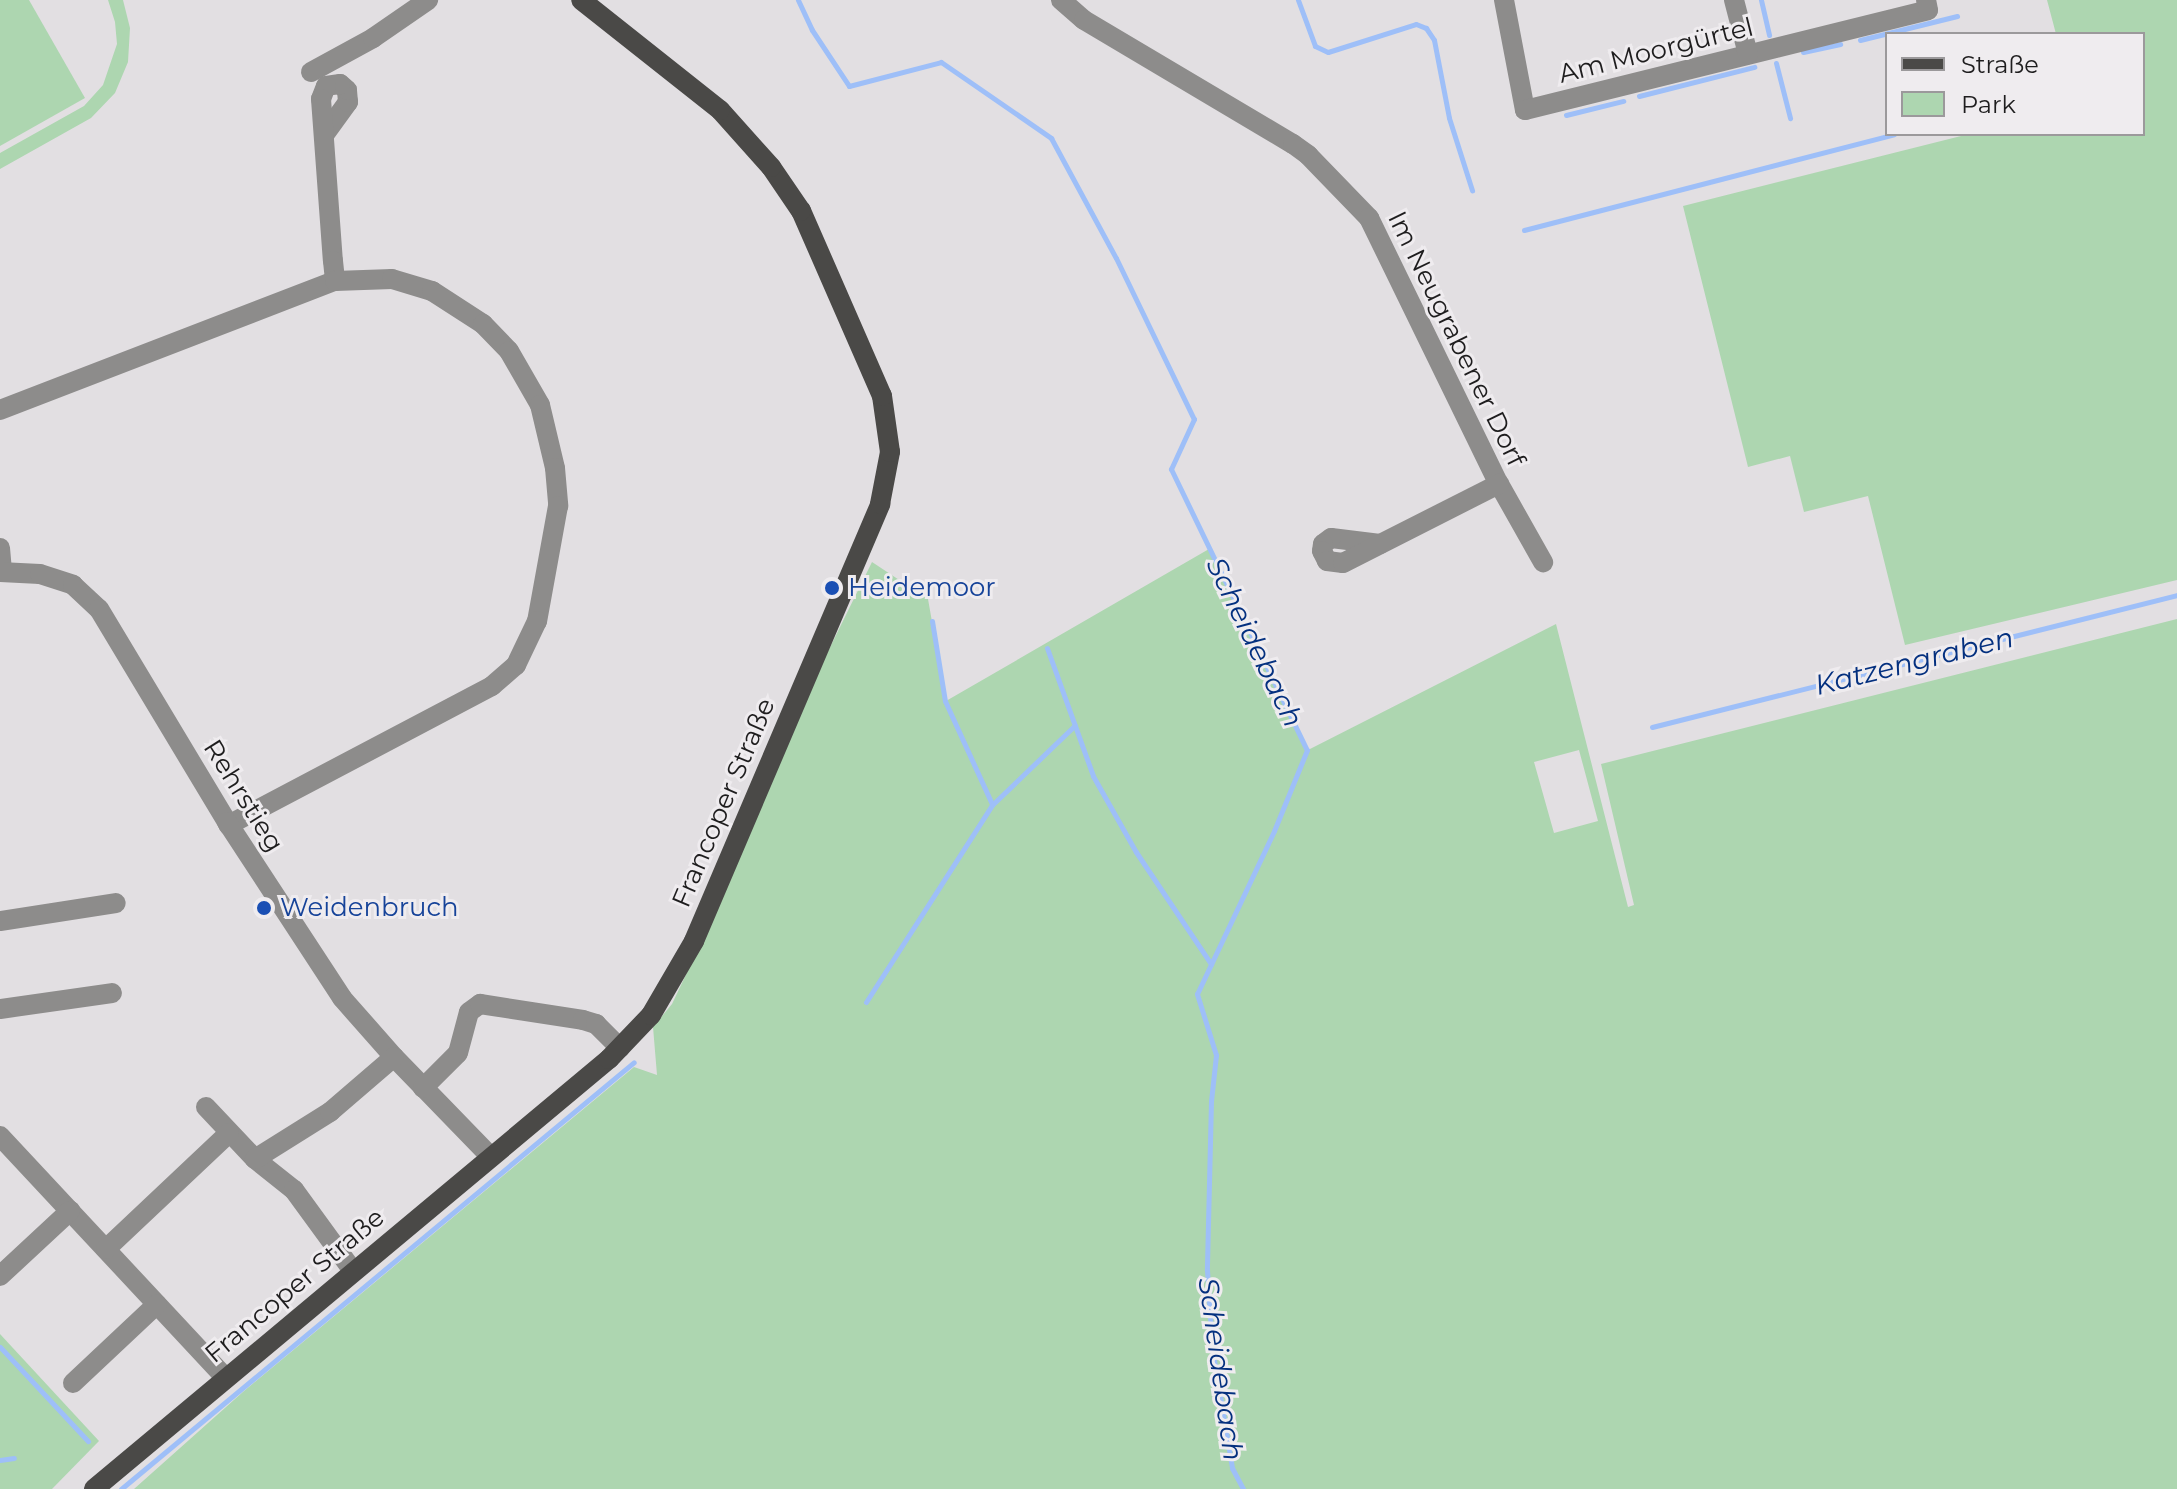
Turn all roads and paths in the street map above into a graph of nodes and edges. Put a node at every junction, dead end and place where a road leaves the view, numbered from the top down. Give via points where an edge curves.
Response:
1 (428, 0) edge
2 (581, 0) edge
3 (1061, 0) edge
4 (1504, 0) edge
5 (1734, 0) edge
6 (1926, 0) edge
7 (1748, 54) junction
8 (311, 72) dead end
9 (324, 135) dead end
10 (335, 281) junction
11 (0, 410) edge
12 (1499, 484) junction
13 (1380, 544) dead end
14 (0, 548) edge
15 (1543, 562) dead end
16 (1, 572) edge
17 (228, 825) junction
18 (116, 903) dead end
19 (0, 921) edge
20 (112, 993) dead end
21 (0, 1009) edge
22 (620, 1048) junction
23 (394, 1057) junction
24 (423, 1088) junction
25 (206, 1107) dead end
26 (229, 1133) junction
27 (0, 1136) edge
28 (491, 1157) junction
29 (255, 1159) junction
30 (70, 1211) junction
31 (106, 1249) junction
32 (353, 1271) junction
33 (0, 1276) edge
34 (157, 1304) junction
35 (226, 1378) junction
36 (73, 1383) dead end
37 (94, 1489) edge

1 - 8 street
2 - 22 main road, Francoper Straße via 694,86 771,167 823,255 882,396 890,437 880,504 694,941 664,996
3 - 12 street, Im Neugrabener Dorf via 1084,20 1293,144 1365,213
4 - 7 street, Am Moorgürtel via 1525,110
5 - 7 street
6 - 7 street, Am Moorgürtel via 1928,10
9 - 10 street
10 - 11 street
10 - 17 street via 392,279 432,291 483,324 509,351 540,405 555,468 558,506 537,621 516,665 492,686
12 - 13 street
12 - 15 street, Im Neugrabener Dorf
14 - 16 street
16 - 17 street, Rehrstieg via 40,574 73,585 99,609
17 - 23 street, Rehrstieg via 342,998
18 - 19 street
20 - 21 street
22 - 24 street via 596,1024 480,1004 469,1012 458,1053
22 - 28 main road, Francoper Straße
23 - 24 street, Rehrstieg
23 - 29 street via 330,1112
24 - 28 street, Rehrstieg
25 - 26 street
26 - 29 street
26 - 31 street
27 - 30 street
28 - 32 main road, Francoper Straße
29 - 32 street via 294,1190
30 - 31 street
30 - 33 street
31 - 34 street
32 - 35 main road, Francoper Straße
34 - 35 street
34 - 36 street
35 - 37 main road, Francoper Straße

